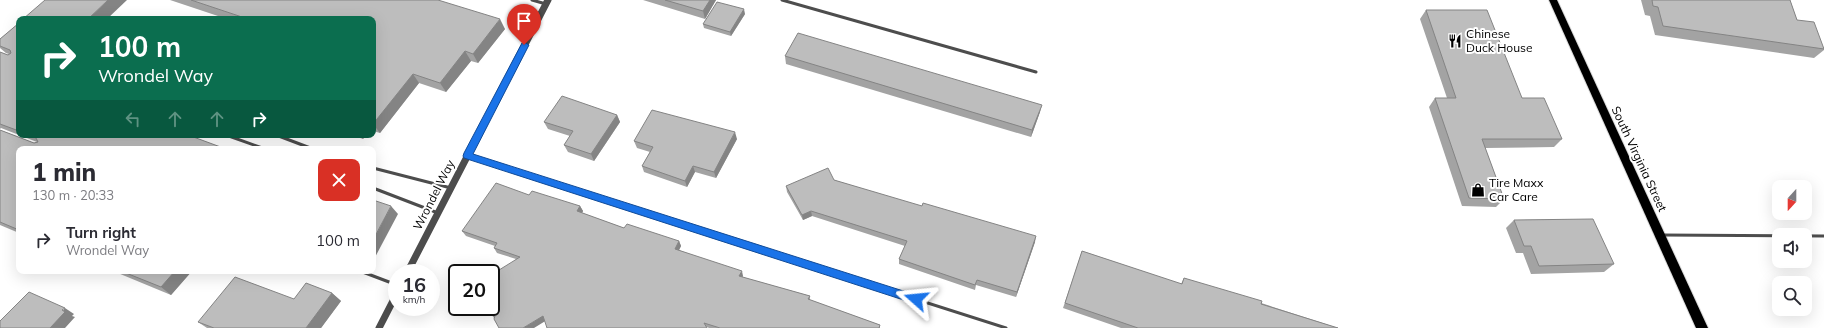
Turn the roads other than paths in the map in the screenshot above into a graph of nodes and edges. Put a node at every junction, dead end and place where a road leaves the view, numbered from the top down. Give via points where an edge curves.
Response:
1 (532, 0) edge
2 (782, 0) edge
3 (1553, 0) edge
4 (547, 2) edge
5 (1036, 72) dead end
6 (234, 138) edge
7 (284, 138) edge
8 (257, 146) edge
9 (305, 146) edge
10 (467, 156) junction
11 (376, 169) edge
12 (451, 188) junction
13 (376, 189) edge
14 (438, 213) junction
15 (1661, 235) junction
16 (1824, 236) edge
17 (412, 264) edge
18 (368, 274) edge
19 (388, 282) edge
20 (388, 312) edge
21 (381, 327) edge
22 (1006, 328) edge
23 (1702, 328) edge

1 - 4 lane
2 - 5 lane
3 - 15 main road, South Virginia Street
4 - 10 street, Wrondel Way
6 - 8 lane
7 - 9 lane
10 - 12 street, Wrondel Way
10 - 22 lane
11 - 12 lane
12 - 14 street, Wrondel Way
13 - 14 lane
14 - 17 street, Wrondel Way
15 - 16 lane
15 - 23 main road, South Virginia Street
18 - 19 lane
20 - 21 street

